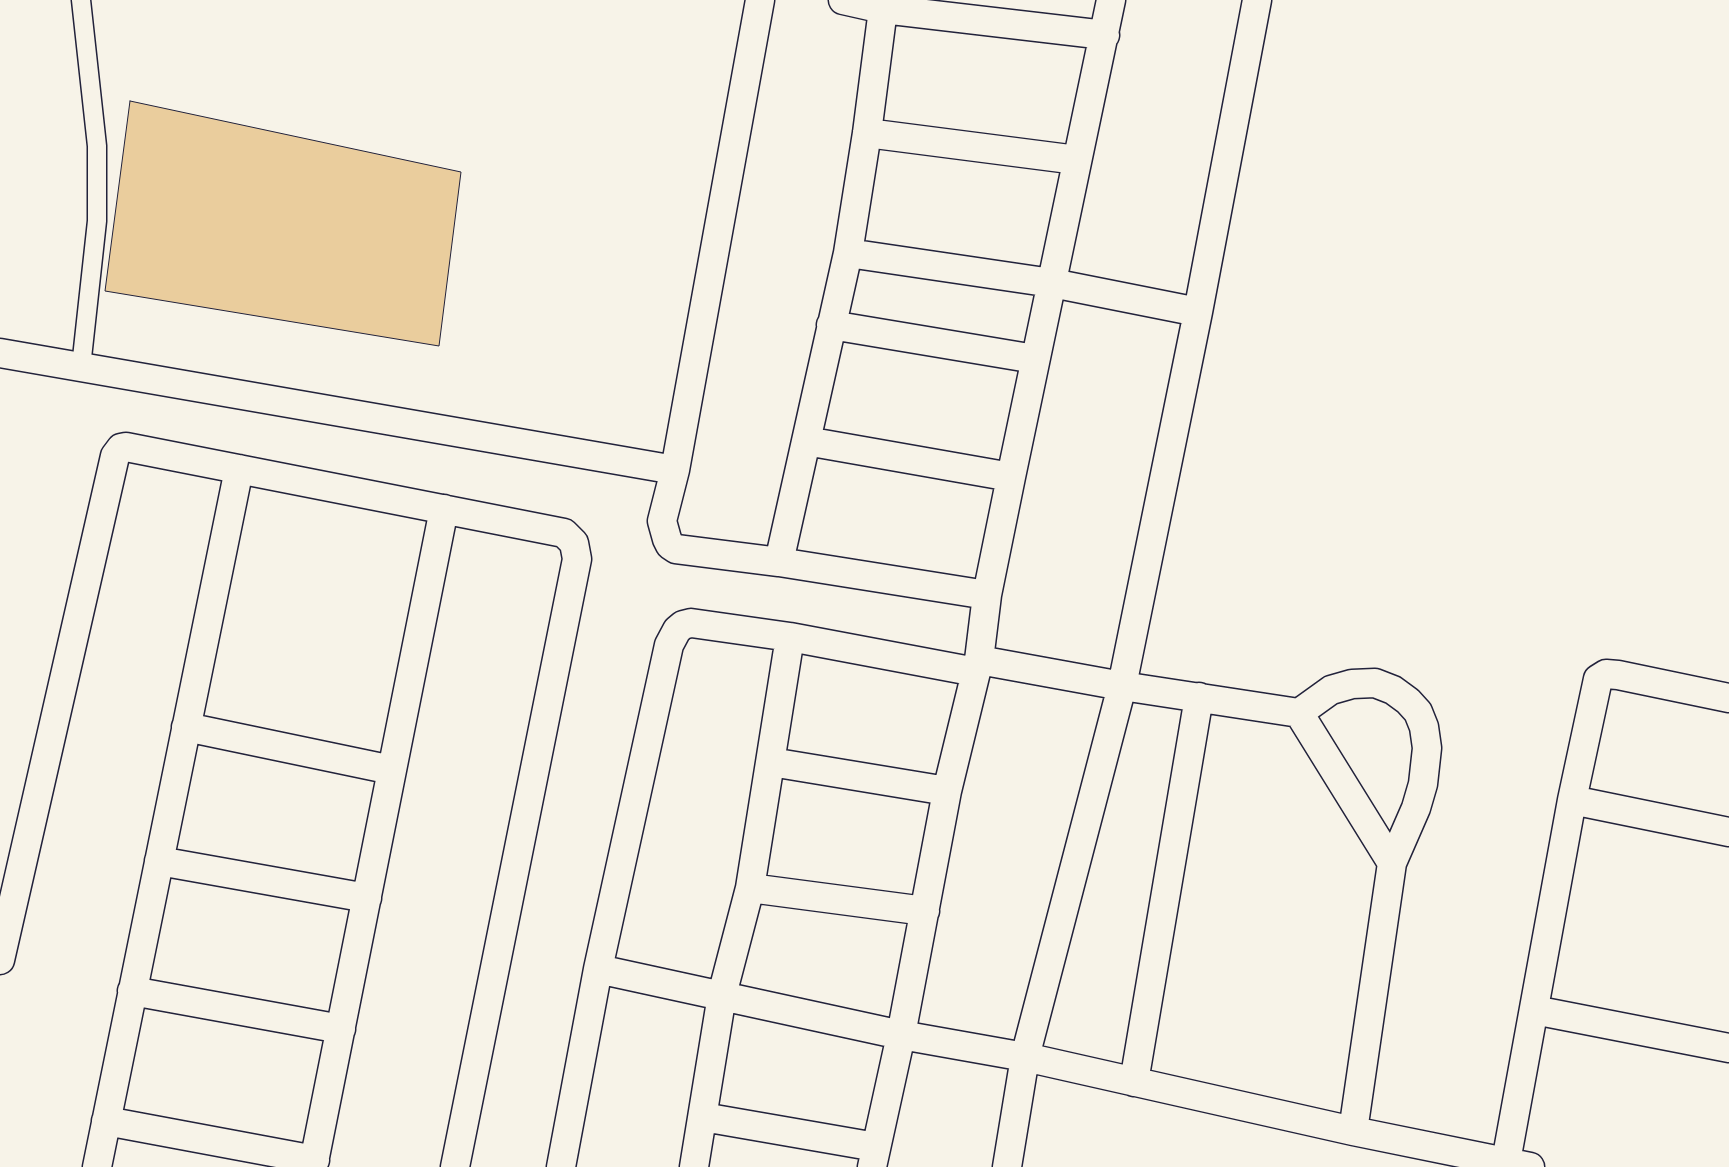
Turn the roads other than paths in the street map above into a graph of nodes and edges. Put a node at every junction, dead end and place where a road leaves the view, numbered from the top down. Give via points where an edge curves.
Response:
1 (81, 0) edge
2 (760, 0) edge
3 (843, 0) edge
4 (1112, 0) edge
5 (1257, 0) edge
6 (883, 9) junction
7 (1105, 35) junction
8 (867, 133) junction
9 (1077, 160) junction
10 (848, 254) junction
11 (1052, 283) junction
12 (1198, 312) junction
13 (830, 325) junction
14 (0, 353) edge
15 (1035, 359) junction
16 (81, 367) junction
17 (806, 442) junction
18 (239, 469) junction
19 (675, 470) junction
20 (1010, 478) junction
21 (444, 509) junction
22 (779, 562) junction
23 (987, 596) junction
24 (790, 637) junction
25 (1122, 686) junction
26 (1199, 697) junction
27 (1729, 698) edge
28 (1299, 713) junction
29 (186, 726) junction
30 (771, 762) junction
31 (392, 770) junction
32 (947, 791) junction
33 (1572, 800) junction
34 (1729, 832) edge
35 (159, 861) junction
36 (1392, 863) junction
37 (750, 888) junction
38 (367, 898) junction
39 (925, 911) junction
40 (0, 960) edge
41 (598, 969) junction
42 (132, 991) junction
43 (722, 996) junction
44 (1534, 1010) junction
45 (341, 1029) junction
46 (901, 1036) junction
47 (1729, 1048) edge
48 (1025, 1057) junction
49 (1134, 1082) junction
50 (703, 1117) junction
51 (106, 1121) junction
52 (1353, 1131) junction
53 (874, 1157) edge
54 (314, 1164) edge
55 (1514, 1165) edge
56 (97, 1167) edge
57 (455, 1167) edge
58 (561, 1167) edge
59 (694, 1167) edge
60 (1007, 1167) edge

1 - 16 lane via 97,155 97,221
2 - 19 street
3 - 6 street
4 - 7 street
5 - 12 street
6 - 7 street
6 - 8 street
7 - 9 street
8 - 9 street
8 - 10 street
9 - 11 street
10 - 11 street
10 - 13 street
11 - 12 street
11 - 15 street
12 - 25 street
13 - 15 street
13 - 17 street
14 - 16 street
15 - 20 street
16 - 19 street
17 - 20 street
17 - 22 street
18 - 21 street
18 - 29 street
18 - 40 street via 126,446 116,453
19 - 22 street via 662,521 670,545 676,549
20 - 23 street
21 - 31 street
21 - 57 street via 564,533 574,543 577,559
22 - 23 street
23 - 25 street via 979,660
24 - 30 street
24 - 32 street via 976,672
24 - 41 street via 691,623 676,630 669,645
25 - 26 street
25 - 48 street
26 - 28 street
26 - 49 street
27 - 33 street via 1618,675 1602,676 1596,683
28 - 36 street
28 - 36 street via 1332,690 1352,684 1375,683 1393,690 1418,712 1427,748 1423,784
29 - 31 street
29 - 35 street
30 - 32 street
30 - 37 street
31 - 38 street
32 - 39 street
33 - 34 street
33 - 44 street
35 - 38 street
35 - 42 street
36 - 52 street
37 - 39 street
37 - 43 street
38 - 45 street
39 - 46 street
41 - 43 street
41 - 58 street
42 - 45 street
42 - 51 street
43 - 46 street
43 - 50 street
44 - 47 street
44 - 55 street
45 - 54 street
46 - 48 street
46 - 53 street
48 - 49 street
48 - 60 street
49 - 52 street
50 - 53 street
50 - 59 street
51 - 54 street
51 - 56 street
52 - 55 street

